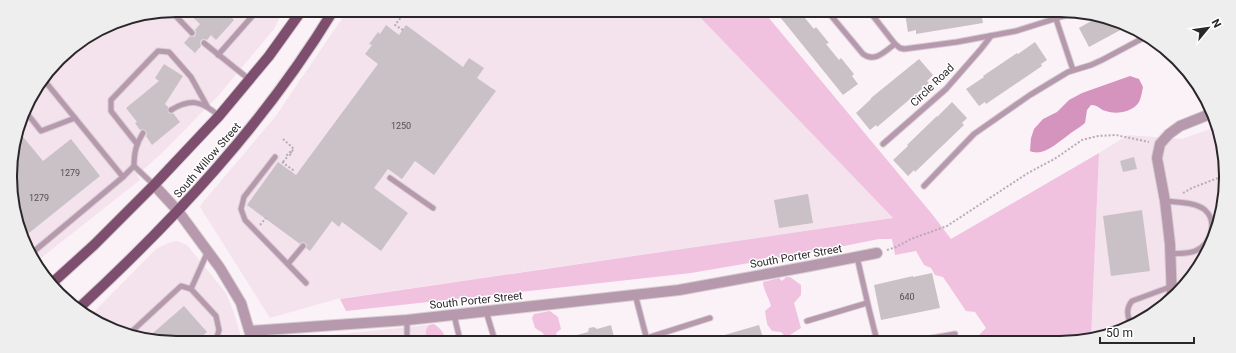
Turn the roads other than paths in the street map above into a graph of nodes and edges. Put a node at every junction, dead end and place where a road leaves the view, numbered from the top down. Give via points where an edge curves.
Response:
1 (177, 17) edge
2 (251, 17) edge
3 (297, 17) edge
4 (327, 17) edge
5 (832, 17) edge
6 (874, 17) edge
7 (1062, 17) edge
8 (1056, 19) junction
9 (192, 33) dead end
10 (991, 36) junction
11 (1141, 39) edge
12 (204, 43) dead end
13 (895, 44) junction
14 (218, 55) junction
15 (1073, 70) junction
16 (250, 80) junction
17 (47, 84) edge
18 (207, 106) junction
19 (170, 110) dead end
20 (1207, 115) edge
21 (29, 116) edge
22 (219, 116) junction
23 (75, 118) junction
24 (143, 133) dead end
25 (137, 144) junction
26 (882, 144) dead end
27 (275, 157) road end
28 (134, 166) junction
29 (123, 177) junction
30 (390, 178) dead end
31 (154, 185) junction
32 (924, 186) dead end
33 (1165, 200) junction
34 (433, 208) dead end
35 (178, 211) junction
36 (1211, 228) edge
37 (303, 246) dead end
38 (1203, 247) edge
39 (208, 250) junction
40 (35, 251) edge
41 (877, 253) road end
42 (1170, 254) junction
43 (857, 257) junction
44 (288, 264) junction
45 (56, 280) edge
46 (306, 283) dead end
47 (1170, 287) junction
48 (191, 289) junction
49 (1171, 290) edge
50 (635, 294) junction
51 (867, 303) junction
52 (82, 305) edge
53 (486, 311) junction
54 (454, 315) junction
55 (710, 318) dead end
56 (407, 320) junction
57 (1129, 320) edge
58 (807, 321) dead end
59 (133, 330) edge
60 (955, 334) dead end
61 (251, 335) edge
62 (217, 336) edge
63 (408, 336) edge
64 (459, 336) edge
65 (494, 336) edge
66 (646, 336) edge
67 (656, 336) edge
68 (876, 336) edge
69 (944, 336) edge

1 - 9 lane
2 - 14 lane
3 - 16 main road, South Willow Street
4 - 35 main road, South Willow Street via 298,65 247,132
5 - 13 lane via 867,57 877,57
6 - 13 lane
7 - 8 lane
8 - 10 lane
8 - 15 lane
10 - 13 lane via 911,49 900,48
10 - 26 lane, Circle Road via 946,89
11 - 15 lane via 1091,65
12 - 14 lane
14 - 16 lane
15 - 32 lane via 1054,79 974,134
16 - 22 main road, South Willow Street
17 - 23 lane
18 - 19 lane via 189,103
18 - 22 lane
18 - 25 lane via 191,77 174,57 169,52 158,51 110,100 111,111
20 - 33 street via 1180,126 1160,144 1157,158
21 - 23 lane via 41,131
22 - 31 main road, South Willow Street
23 - 29 lane
24 - 25 lane
25 - 28 lane
27 - 44 lane via 244,197 241,209 245,220
28 - 29 lane
28 - 31 lane
29 - 40 lane
30 - 34 lane
31 - 35 street, South Porter Street
31 - 45 main road, South Willow Street
33 - 36 lane via 1190,203 1204,209 1212,221
33 - 42 street
35 - 39 street, South Porter Street
35 - 52 main road, South Willow Street
37 - 44 lane
38 - 42 lane via 1194,252
39 - 48 lane
39 - 61 street, South Porter Street via 241,303
41 - 43 street, South Porter Street
42 - 47 street
43 - 50 street, South Porter Street via 679,290
43 - 51 lane
44 - 46 lane
47 - 49 street
47 - 57 lane via 1132,301 1128,306
48 - 59 lane via 181,286
48 - 62 lane via 216,316 219,330
50 - 53 street, South Porter Street
50 - 66 lane
51 - 58 lane
51 - 68 lane
53 - 54 street, South Porter Street
53 - 65 lane
54 - 56 street, South Porter Street
54 - 64 lane
55 - 67 lane
56 - 61 street, South Porter Street
56 - 63 lane
60 - 69 lane

